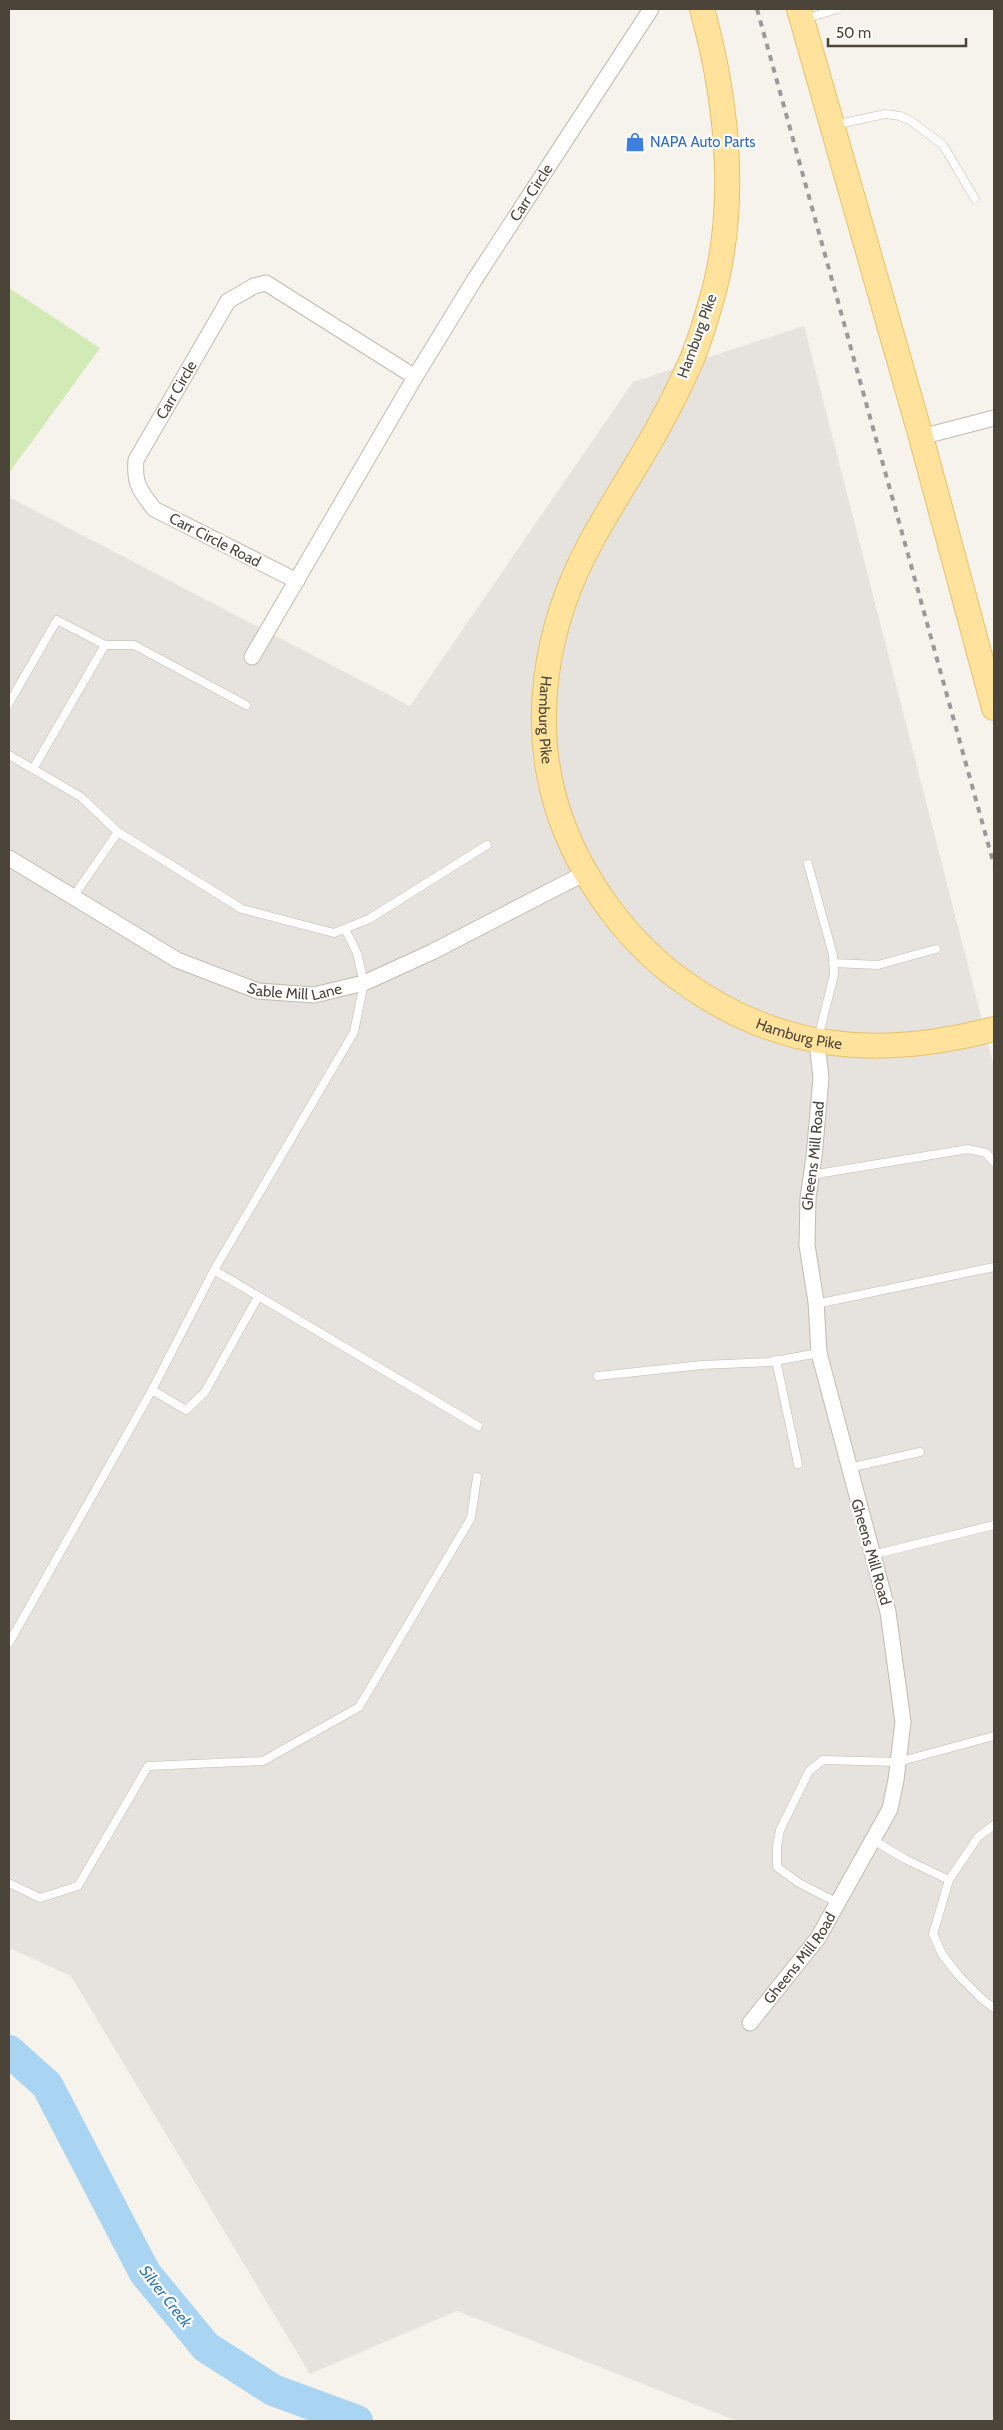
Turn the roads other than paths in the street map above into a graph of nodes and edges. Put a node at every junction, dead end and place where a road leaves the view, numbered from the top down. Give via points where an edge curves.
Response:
1 (651, 9) edge
2 (702, 9) edge
3 (838, 9) edge
4 (800, 14) edge
5 (832, 126) junction
6 (976, 199) dead end
7 (415, 377) junction
8 (994, 418) edge
9 (921, 437) junction
10 (139, 490) joint
11 (297, 581) junction
12 (105, 644) junction
13 (252, 657) dead end
14 (9, 703) edge
15 (246, 705) dead end
16 (994, 708) edge
17 (9, 755) edge
18 (33, 769) junction
19 (118, 832) junction
20 (487, 845) dead end
21 (9, 858) edge
22 (808, 864) dead end
23 (587, 872) junction
24 (73, 897) junction
25 (345, 929) junction
26 (936, 949) dead end
27 (833, 963) junction
28 (364, 983) junction
29 (994, 1029) edge
30 (817, 1042) junction
31 (994, 1162) edge
32 (811, 1175) junction
33 (994, 1268) edge
34 (214, 1270) junction
35 (258, 1297) junction
36 (816, 1304) junction
37 (819, 1353) junction
38 (776, 1360) junction
39 (598, 1376) dead end
40 (152, 1390) junction
41 (478, 1426) dead end
42 (920, 1452) dead end
43 (798, 1464) dead end
44 (848, 1468) junction
45 (477, 1477) dead end
46 (994, 1525) edge
47 (872, 1555) junction
48 (9, 1643) edge
49 (994, 1736) edge
50 (898, 1762) junction
51 (994, 1825) edge
52 (873, 1840) junction
53 (949, 1880) junction
54 (9, 1882) edge
55 (838, 1902) junction
56 (994, 2008) edge
57 (750, 2023) dead end

1 - 7 street, Carr Circle
2 - 23 main road, Hamburg Pike via 714,53 727,167 723,250 711,303 688,369 589,544 562,605 550,646 544,686 543,724 548,777 570,845
3 - 4 lane
4 - 5 main road
5 - 6 lane via 874,115 900,116 943,145
5 - 9 main road
7 - 10 street, Carr Circle via 266,283 254,286 228,301 136,460 135,479
7 - 11 street, Carr Circle
8 - 9 street
9 - 16 main road
10 - 11 street, Carr Circle Road via 154,509
11 - 13 street, Carr Circle
12 - 14 lane via 57,620
12 - 15 lane via 134,646
12 - 18 lane
17 - 18 lane
18 - 19 lane via 81,797
19 - 24 lane
19 - 25 lane via 242,909 334,933
20 - 25 lane via 369,919
21 - 24 street, Sable Mill Lane
22 - 27 lane
23 - 28 street, Sable Mill Lane via 432,952
23 - 30 main road, Hamburg Pike via 628,932 664,968 708,1000 754,1022
24 - 28 street, Sable Mill Lane via 177,960 258,991 314,995
25 - 28 lane via 357,953
26 - 27 lane via 878,965
27 - 30 lane via 834,975
28 - 34 lane via 354,1032
29 - 30 main road, Hamburg Pike via 901,1046 855,1047
30 - 32 street, Gheens Mill Road via 821,1078
31 - 32 lane via 986,1153 968,1148
32 - 36 street, Gheens Mill Road via 807,1246
33 - 36 lane
34 - 35 lane
34 - 40 lane
35 - 40 lane via 205,1392 186,1410
35 - 41 lane
36 - 37 street, Gheens Mill Road
37 - 38 lane
37 - 44 street, Gheens Mill Road
38 - 39 lane
38 - 43 lane
40 - 48 lane
42 - 44 lane
44 - 47 street, Gheens Mill Road
45 - 54 lane via 471,1518 359,1707 262,1761 148,1766 78,1886 40,1898
46 - 47 lane
47 - 50 street, Gheens Mill Road via 888,1612 902,1713
49 - 50 lane
50 - 52 street, Gheens Mill Road via 890,1809
50 - 55 lane via 824,1760 809,1771 780,1830 778,1867 794,1880
51 - 53 lane via 978,1837
52 - 53 lane
52 - 55 street, Gheens Mill Road
53 - 56 lane via 934,1934 942,1954
55 - 57 street, Gheens Mill Road via 818,1938

